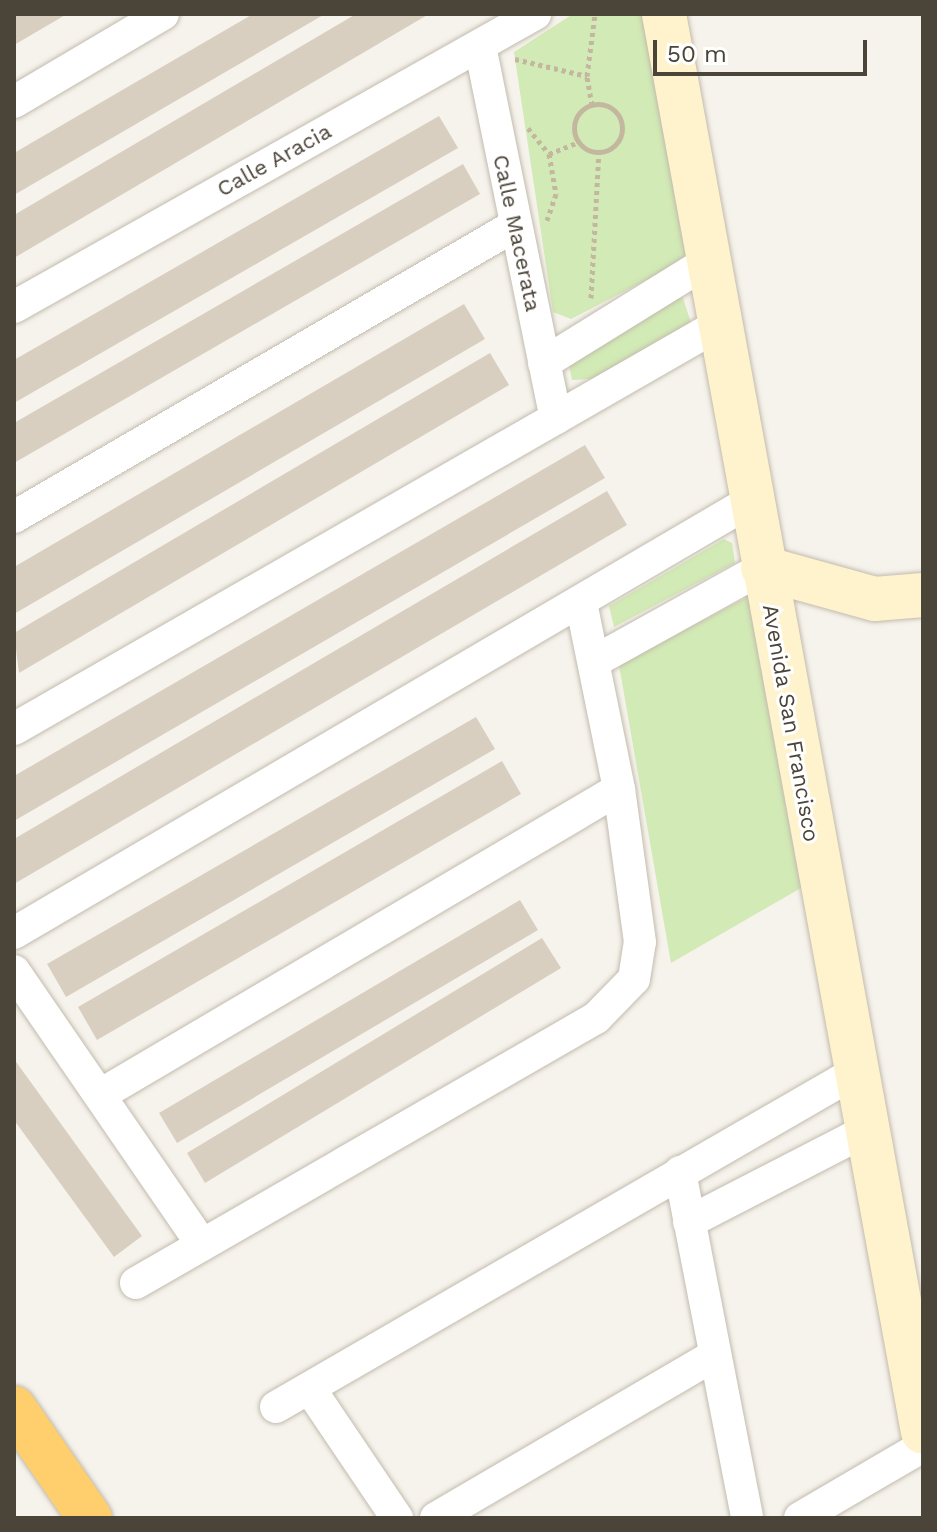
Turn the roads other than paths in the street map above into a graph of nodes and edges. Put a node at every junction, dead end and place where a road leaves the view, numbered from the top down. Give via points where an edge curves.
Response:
1 (163, 14) edge
2 (535, 14) edge
3 (664, 14) edge
4 (480, 46) junction
5 (14, 102) edge
6 (532, 223) junction
7 (710, 260) junction
8 (14, 307) edge
9 (720, 324) junction
10 (544, 363) junction
11 (556, 418) junction
12 (749, 502) junction
13 (14, 517) edge
14 (763, 568) junction
15 (923, 595) edge
16 (581, 603) junction
17 (595, 661) junction
18 (14, 729) edge
19 (619, 789) junction
20 (14, 933) edge
21 (14, 971) edge
22 (854, 1073) junction
23 (100, 1095) junction
24 (865, 1131) junction
25 (680, 1172) junction
26 (689, 1222) junction
27 (202, 1245) junction
28 (136, 1283) dead end
29 (711, 1357) junction
30 (310, 1389) junction
31 (276, 1407) dead end
32 (14, 1408) edge
33 (923, 1432) edge
34 (923, 1446) edge
35 (90, 1518) edge
36 (397, 1518) edge
37 (436, 1518) edge
38 (747, 1518) edge
39 (800, 1518) edge

1 - 5 street
2 - 4 street, Calle Aracia
3 - 7 street, Avenida San Francisco
4 - 6 street, Calle Macerata
4 - 8 street, Calle Aracia
6 - 10 street, Calle Macerata
6 - 13 street
7 - 9 street, Avenida San Francisco
7 - 10 street
9 - 11 street
9 - 12 street, Avenida San Francisco
10 - 11 street, Calle Macerata
11 - 18 street
12 - 14 street, Avenida San Francisco
12 - 16 street
14 - 15 street via 875,599
14 - 17 street
14 - 22 street, Avenida San Francisco
16 - 17 street
16 - 20 street
17 - 19 street
19 - 23 street
19 - 27 street via 641,964 625,992 596,1018
21 - 23 street
22 - 24 street, Avenida San Francisco
22 - 25 street
23 - 27 street
24 - 26 street
24 - 33 street, Avenida San Francisco
25 - 26 street
25 - 30 street
26 - 29 street
27 - 28 street
29 - 37 street
29 - 38 street
30 - 31 street
30 - 36 street
32 - 35 highway
34 - 39 street

